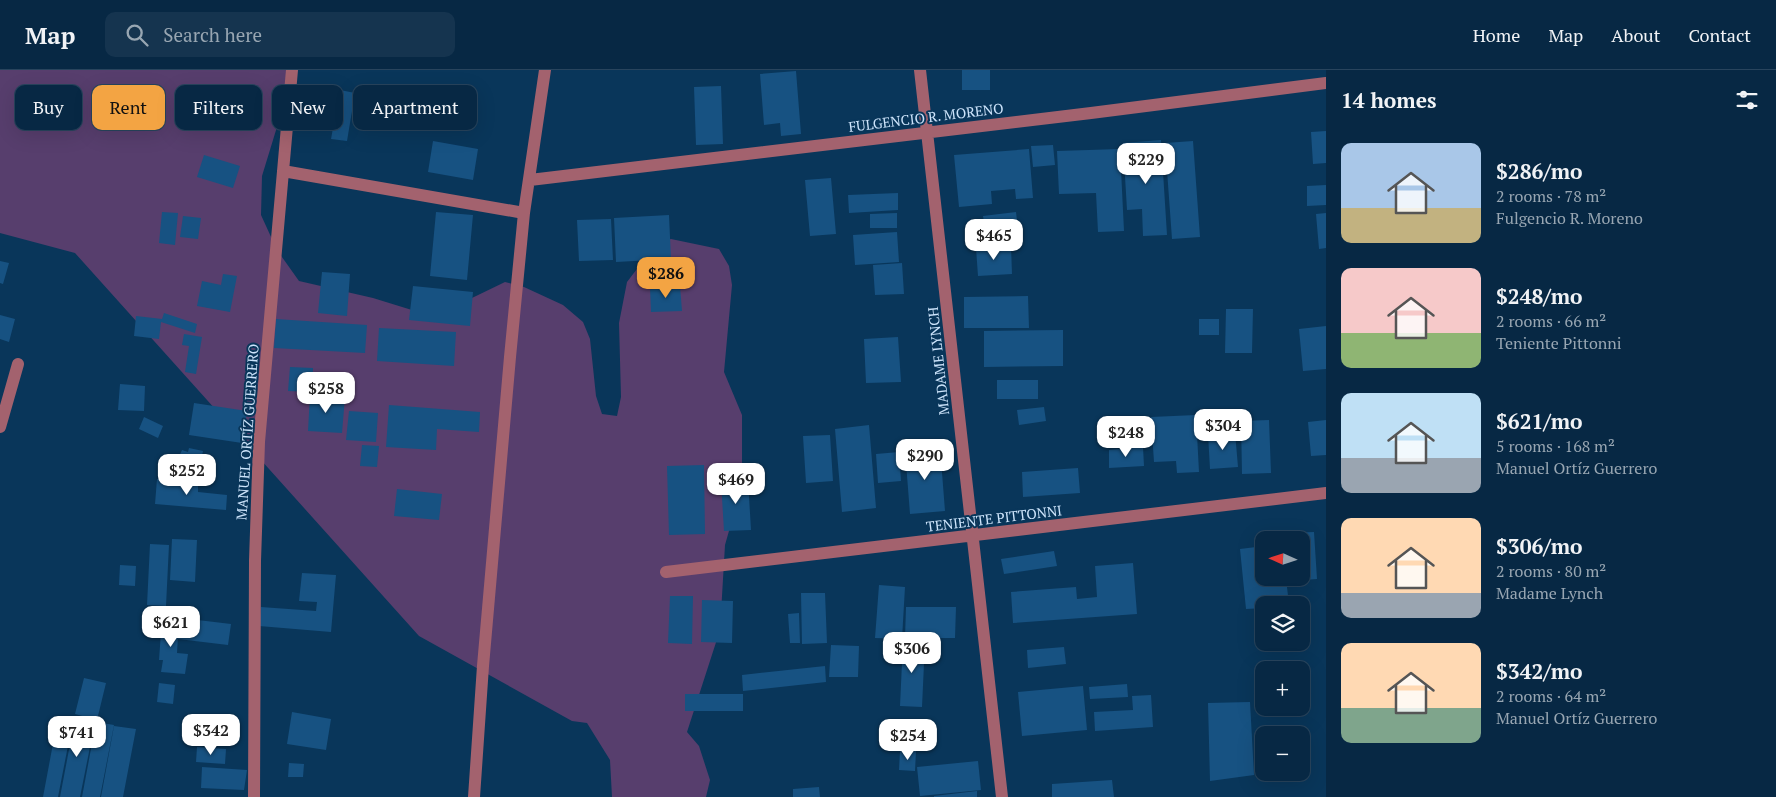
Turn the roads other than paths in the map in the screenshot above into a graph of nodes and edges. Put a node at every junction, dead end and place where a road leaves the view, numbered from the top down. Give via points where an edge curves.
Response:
1 (292, 70) edge
2 (544, 70) edge
3 (920, 70) edge
4 (1326, 83) edge
5 (928, 132) junction
6 (283, 171) junction
7 (530, 180) junction
8 (524, 213) junction
9 (18, 364) dead end
10 (0, 427) edge
11 (1326, 493) edge
12 (972, 536) junction
13 (666, 572) dead end
14 (254, 797) edge
15 (474, 797) edge
16 (1002, 797) edge

1 - 6 street, MANUEL ORTÍZ GUERRERO
2 - 7 street
3 - 5 street, MADAME LYNCH
4 - 5 street, FULGENCIO R. MORENO
5 - 7 street, FULGENCIO R. MORENO
5 - 12 street, MADAME LYNCH
6 - 8 street
6 - 14 street, MANUEL ORTÍZ GUERRERO via 259,442
7 - 8 street
8 - 15 street via 483,657
9 - 10 street
11 - 12 street, TENIENTE PITTONNI
12 - 13 street, TENIENTE PITTONNI
12 - 16 street, MADAME LYNCH

